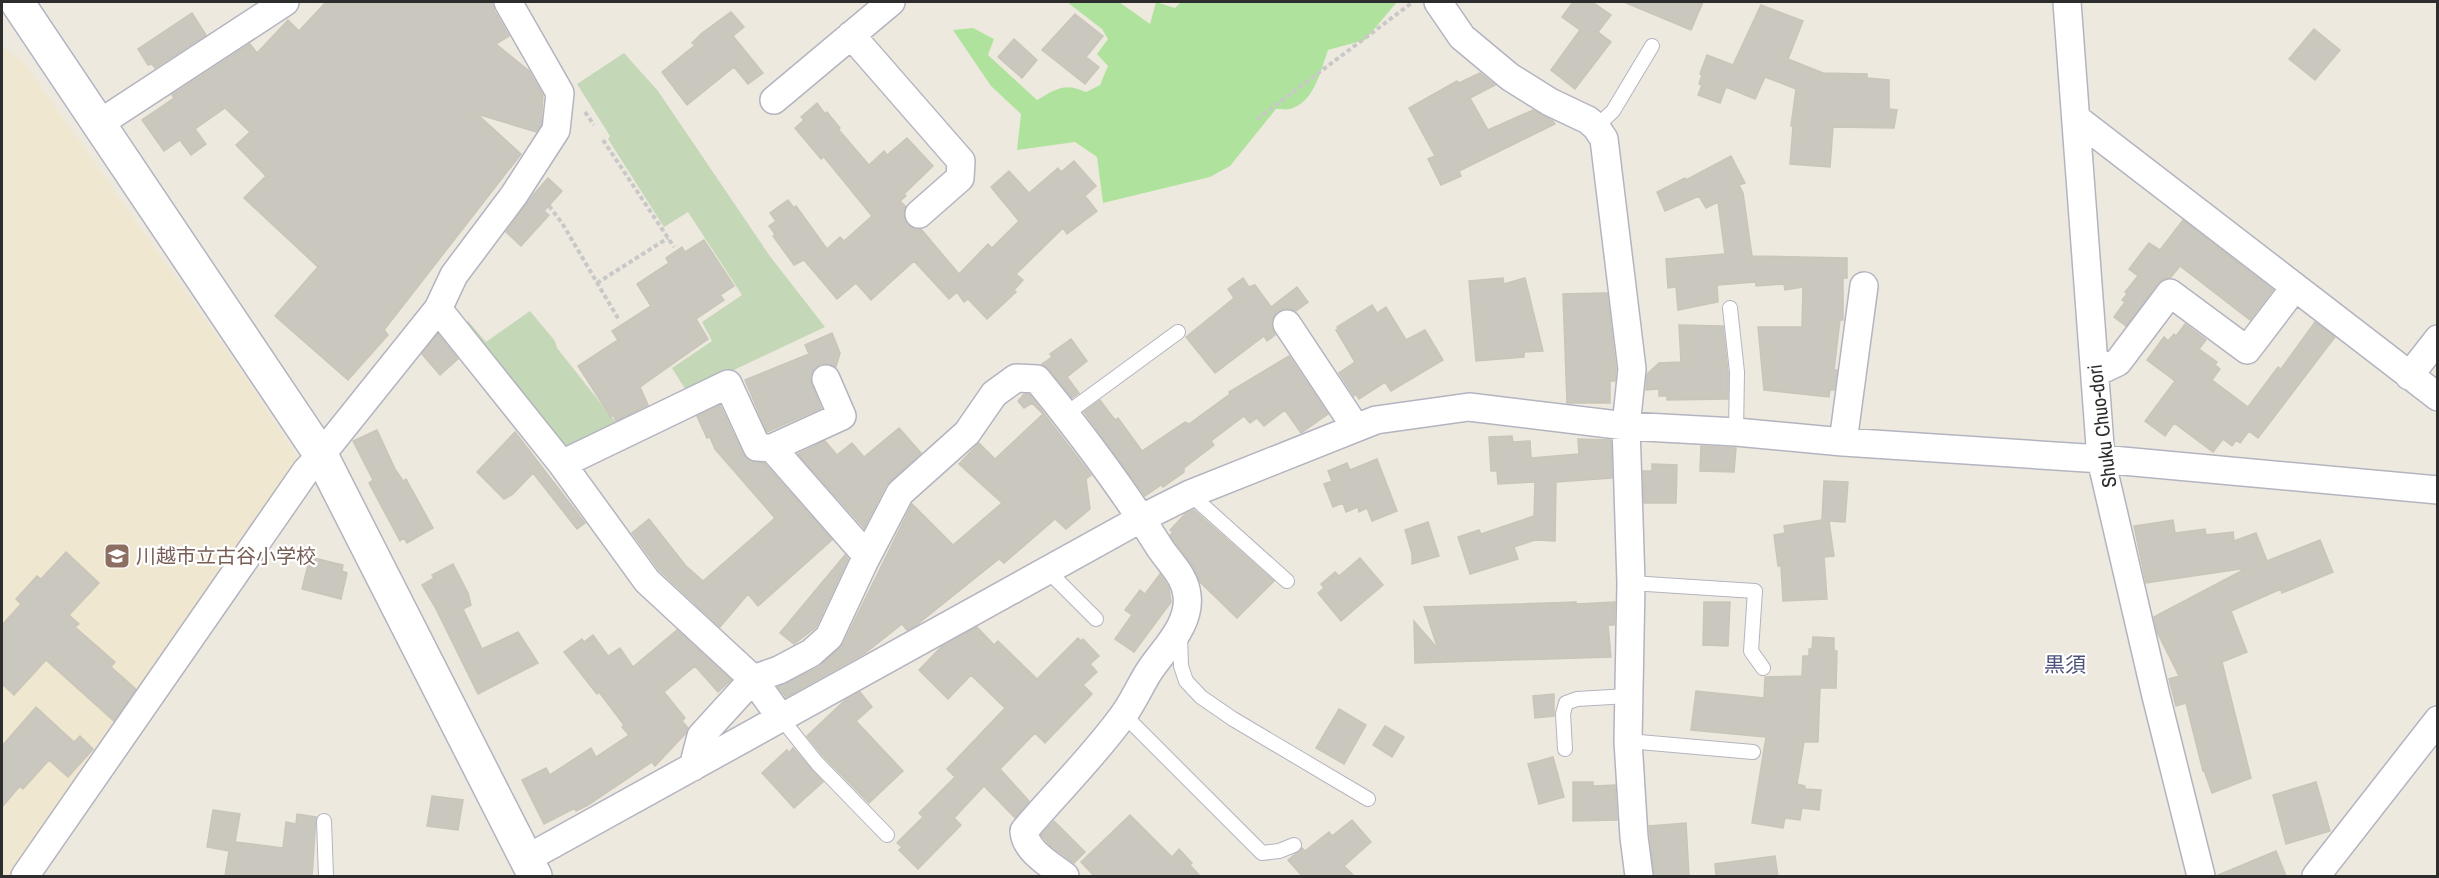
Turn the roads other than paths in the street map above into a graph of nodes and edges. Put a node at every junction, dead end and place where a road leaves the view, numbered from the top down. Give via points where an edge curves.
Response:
1 (17, 2) edge
2 (285, 2) edge
3 (508, 2) edge
4 (891, 2) edge
5 (1438, 2) edge
6 (2067, 2) edge
7 (851, 35) junction
8 (1652, 46) dead end
9 (774, 100) dead end
10 (2077, 119) junction
11 (100, 123) junction
12 (1596, 127) junction
13 (919, 214) dead end
14 (1864, 286) dead end
15 (2295, 287) junction
16 (1730, 308) dead end
17 (438, 309) junction
18 (1287, 324) dead end
19 (1178, 332) dead end
20 (2438, 339) edge
21 (2095, 373) junction
22 (2409, 376) junction
23 (826, 379) dead end
24 (2438, 397) edge
25 (1066, 414) junction
26 (1626, 426) junction
27 (1356, 428) junction
28 (1736, 432) junction
29 (1843, 442) junction
30 (772, 448) junction
31 (321, 455) junction
32 (2101, 459) junction
33 (562, 464) junction
34 (2438, 490) edge
35 (1190, 494) junction
36 (1142, 518) junction
37 (867, 556) junction
38 (1048, 571) junction
39 (1287, 581) dead end
40 (1631, 583) junction
41 (1096, 619) dead end
42 (1179, 628) junction
43 (1763, 668) dead end
44 (753, 679) junction
45 (1628, 696) junction
46 (1124, 715) junction
47 (781, 718) junction
48 (2438, 720) edge
49 (1628, 741) junction
50 (1565, 749) dead end
51 (1754, 752) dead end
52 (693, 767) junction
53 (1368, 800) dead end
54 (324, 821) dead end
55 (887, 835) dead end
56 (1294, 845) dead end
57 (531, 868) edge
58 (25, 876) edge
59 (326, 876) edge
60 (1065, 876) edge
61 (1639, 876) edge
62 (2201, 876) edge
63 (2316, 876) edge

1 - 11 street
2 - 11 street
3 - 17 street via 560,93 556,130 514,195 454,275
4 - 7 street
5 - 12 street via 1462,37 1510,77
6 - 10 street, Shuku Chuo-dori
7 - 9 street
7 - 13 street via 961,161 960,178
8 - 12 lane via 1612,111
10 - 15 street
10 - 21 street, Shuku Chuo-dori
11 - 31 street
12 - 26 street via 1604,139 1632,369
14 - 29 street
15 - 21 street via 2247,350 2170,293 2118,362
15 - 22 street
16 - 28 lane via 1737,372
17 - 31 street
17 - 33 street
18 - 27 street
19 - 25 lane
20 - 22 street
21 - 32 street, Shuku Chuo-dori
22 - 24 street
23 - 30 street via 842,416
25 - 36 street
25 - 37 street via 1036,380 1016,378 994,394 967,433 900,493
26 - 27 street via 1469,407 1376,420
26 - 28 street
26 - 40 street
27 - 35 street
28 - 29 street
29 - 32 street
30 - 33 street via 757,447 728,384
30 - 37 street
31 - 57 street
31 - 58 street via 306,471
32 - 34 street
32 - 62 street, Shuku Chuo-dori
33 - 44 street via 646,581
35 - 36 street
35 - 39 lane
36 - 38 street
36 - 42 street via 1185,583 1187,612
37 - 44 street via 829,637 812,653
38 - 41 lane
38 - 47 street
40 - 43 lane via 1755,591 1751,651
40 - 45 street
42 - 46 street
42 - 53 lane via 1181,666 1186,681 1201,697
44 - 47 street
44 - 52 street via 700,736
45 - 49 street
45 - 50 lane via 1566,703
46 - 56 lane via 1262,853
46 - 60 street via 1024,831 1024,839 1035,852
47 - 52 street
47 - 55 lane via 817,763
48 - 63 street
49 - 51 lane
49 - 61 street
52 - 57 street
54 - 59 lane

